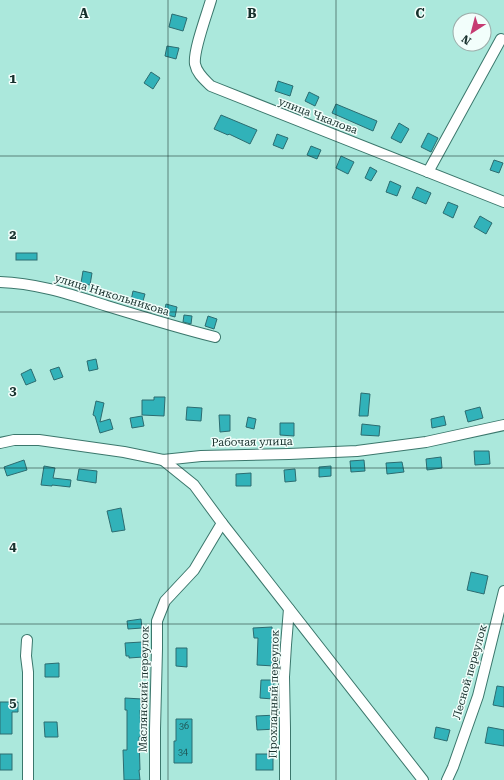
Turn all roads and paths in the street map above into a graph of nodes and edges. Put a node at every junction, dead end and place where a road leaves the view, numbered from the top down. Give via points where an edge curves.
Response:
1 (211, 0) edge
2 (501, 39) dead end
3 (428, 172) junction
4 (504, 202) edge
5 (0, 282) edge
6 (215, 337) dead end
7 (504, 425) edge
8 (0, 443) edge
9 (163, 460) junction
10 (222, 523) junction
11 (504, 591) edge
12 (289, 608) junction
13 (27, 640) dead end
14 (28, 780) edge
15 (155, 780) edge
16 (285, 780) edge
17 (423, 780) edge
18 (447, 780) edge

1 - 3 street, улица Чкалова via 197,46 195,63 199,75 211,86
2 - 3 street
3 - 4 street, улица Чкалова
5 - 6 street, улица Никольникова via 50,289
7 - 9 street, Рабочая улица via 426,442 357,451 201,456
8 - 9 street, Рабочая улица via 39,440
9 - 10 street via 194,485
10 - 12 street
10 - 15 street, Маслянский переулок via 194,570 165,600 157,621
11 - 18 street, Лесной переулок via 478,696
12 - 16 street, Прохладный переулок via 284,677
12 - 17 street
13 - 14 street

